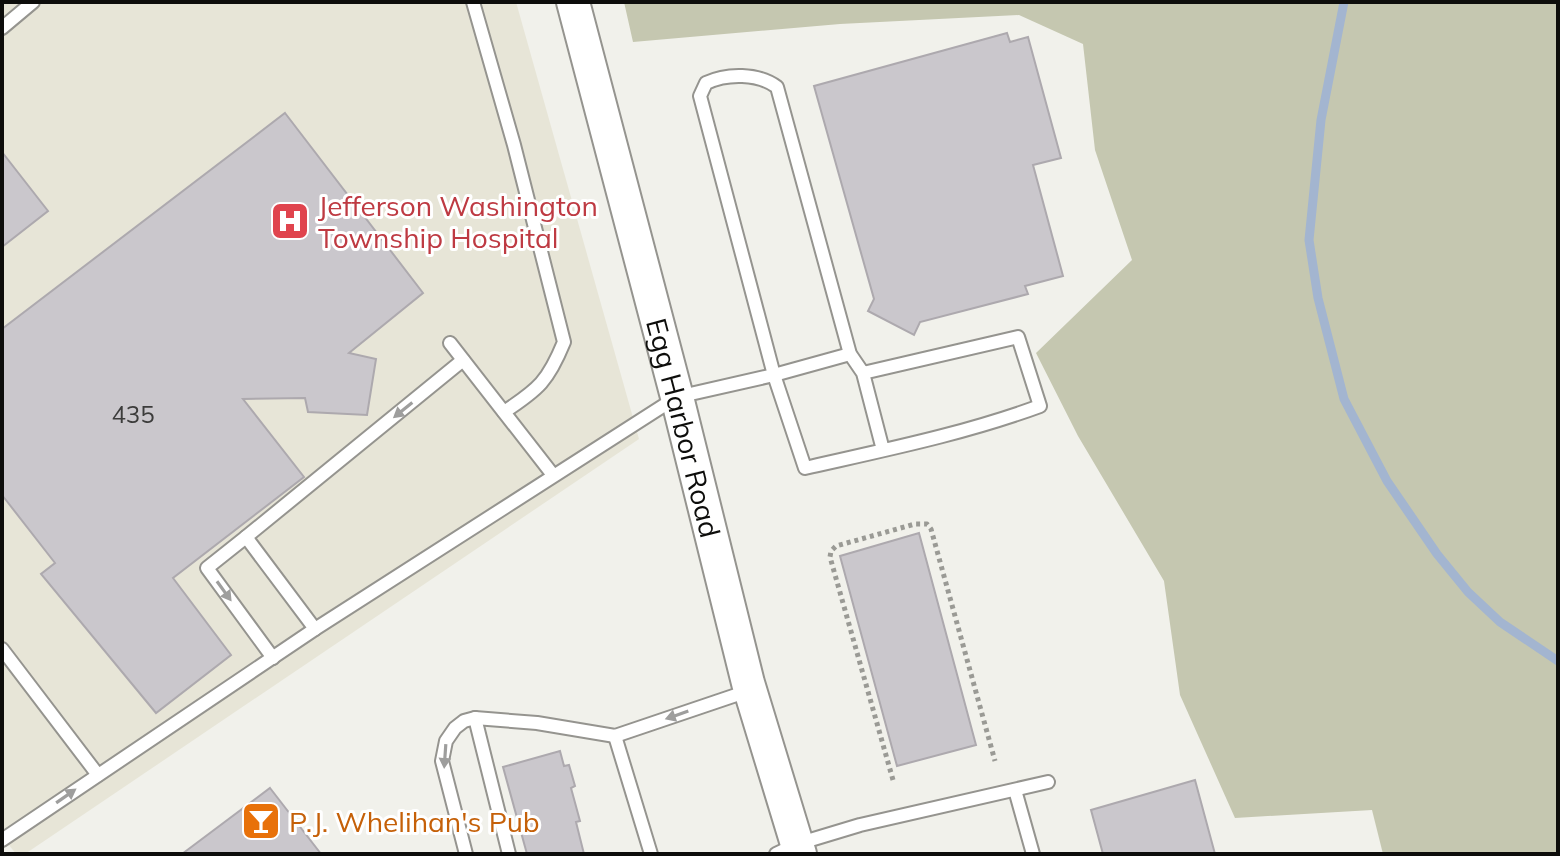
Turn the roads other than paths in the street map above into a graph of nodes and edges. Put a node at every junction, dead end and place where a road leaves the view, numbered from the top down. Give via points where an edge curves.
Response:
1 (33, 2) edge
2 (473, 2) edge
3 (573, 2) edge
4 (2, 28) edge
5 (450, 343) dead end
6 (850, 354) junction
7 (463, 360) junction
8 (863, 373) junction
9 (774, 375) junction
10 (677, 397) junction
11 (504, 412) junction
12 (883, 450) junction
13 (553, 475) junction
14 (246, 537) junction
15 (315, 629) junction
16 (2, 649) edge
17 (273, 658) junction
18 (751, 690) junction
19 (475, 718) junction
20 (615, 736) junction
21 (98, 775) junction
22 (1048, 782) dead end
23 (1015, 790) junction
24 (2, 840) edge
25 (791, 851) edge
26 (466, 854) edge
27 (509, 854) edge
28 (651, 854) edge
29 (1033, 854) edge

1 - 4 lane
2 - 11 lane via 564,342 536,392
3 - 10 main road, Egg Harbor Road
5 - 7 lane
6 - 8 lane
6 - 9 lane
6 - 9 lane via 777,87 753,77 716,79 706,83 700,96
7 - 11 lane
7 -> 14 lane
8 - 12 lane
8 - 12 lane via 1018,337 1040,406
9 - 10 lane
9 - 12 lane via 805,468
10 - 13 lane
10 - 18 main road, Egg Harbor Road
11 - 13 lane
13 - 15 lane
14 - 15 lane
14 -> 17 lane via 207,568
15 - 17 lane
16 - 21 lane
17 - 21 lane
18 -> 20 lane
18 - 25 main road, Egg Harbor Road
19 - 20 lane
19 -> 26 lane via 455,728 442,761
19 - 27 lane
20 - 28 lane
24 -> 21 lane
22 - 23 lane
23 - 25 lane via 860,825
23 - 29 lane

